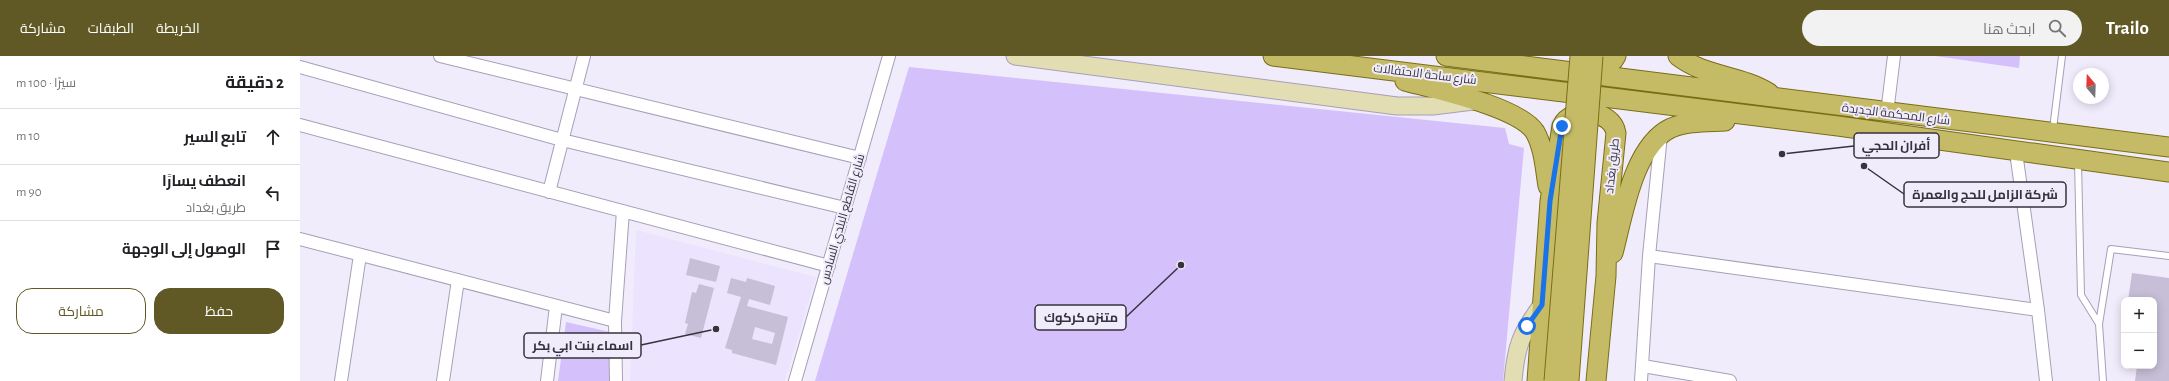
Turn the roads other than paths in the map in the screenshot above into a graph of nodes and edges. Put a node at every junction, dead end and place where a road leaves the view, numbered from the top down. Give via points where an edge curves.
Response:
1 (440, 56) edge
2 (584, 56) edge
3 (889, 56) edge
4 (1015, 56) edge
5 (1273, 56) edge
6 (1446, 56) edge
7 (1571, 56) edge
8 (1580, 56) edge
9 (1593, 56) edge
10 (1616, 56) edge
11 (1678, 56) edge
12 (1894, 56) edge
13 (2062, 56) edge
14 (1340, 63) junction
15 (300, 67) edge
16 (1624, 79) joint
17 (575, 89) junction
18 (1777, 99) junction
19 (1625, 100) joint
20 (1473, 101) junction
21 (1887, 113) junction
22 (1774, 118) junction
23 (300, 125) edge
24 (2053, 133) junction
25 (1661, 134) junction
26 (562, 140) junction
27 (2169, 147) edge
28 (2016, 152) junction
29 (860, 158) junction
30 (2078, 160) junction
31 (2169, 172) edge
32 (549, 192) junction
33 (1550, 201) junction
34 (845, 208) junction
35 (623, 211) junction
36 (300, 239) edge
37 (360, 255) junction
38 (1649, 256) junction
39 (2169, 256) edge
40 (829, 266) junction
41 (1606, 276) junction
42 (458, 280) junction
43 (1542, 305) junction
44 (556, 306) junction
45 (2038, 310) junction
46 (615, 321) junction
47 (2099, 324) junction
48 (1642, 366) junction
49 (341, 381) edge
50 (443, 381) edge
51 (547, 381) edge
52 (616, 381) edge
53 (795, 381) edge
54 (1513, 381) edge
55 (1537, 381) edge
56 (1554, 381) edge
57 (1569, 381) edge
58 (1596, 381) edge
59 (1641, 381) edge
60 (1730, 381) edge
61 (2046, 381) edge
62 (2103, 381) edge

1 - 17 street
2 - 17 street
3 - 29 street, شارع القاطع البلدي السادس
4 - 20 main road via 1397,106 1433,106
5 - 14 main road, شارع ساحة الاحتفالات
6 - 16 main road, شارع ساحة الاحتفالات
7 - 10 main road via 1601,66 1611,63
8 - 56 main road, bridge
9 - 57 main road, bridge
11 - 18 main road via 1703,71 1753,84
12 - 21 street
13 - 24 lane
14 - 19 main road, شارع ساحة الاحتفالات
14 - 20 main road
15 - 26 street
16 - 18 main road, شارع المحكمة الجديدة
17 - 26 street
17 - 29 street
18 - 21 main road, شارع المحكمة الجديدة
19 - 22 main road, شارع المحكمة الجديدة
20 - 33 main road via 1502,109 1528,123 1542,152
21 - 24 main road, شارع المحكمة الجديدة
22 - 25 main road via 1681,125
22 - 28 main road, شارع المحكمة الجديدة
23 - 32 street
24 - 27 main road, شارع المحكمة الجديدة
25 - 38 street
25 - 41 main road via 1650,145 1639,167
26 - 32 street
26 - 34 street
28 - 30 main road, شارع المحكمة الجديدة
28 - 45 street
29 - 34 street, شارع القاطع البلدي السادس
30 - 31 main road, شارع المحكمة الجديدة
30 - 47 lane via 2081,295
32 - 35 street
33 - 41 main road, طريق بغداد via 1564,122 1572,115 1578,114 1602,115 1608,118 1613,122 1616,133 1607,222
33 - 43 main road, طريق بغداد
34 - 40 street, شارع القاطع البلدي السادس
35 - 40 street
35 - 46 street
36 - 37 street
37 - 42 street
37 - 49 street
38 - 45 street
38 - 48 street
39 - 47 lane via 2110,249
40 - 53 street, شارع القاطع البلدي السادس
41 - 58 main road, طريق بغداد
42 - 44 street
42 - 50 street
43 - 54 main road via 1520,340 1515,356
43 - 55 main road, طريق بغداد
44 - 46 street
44 - 51 street
45 - 61 street
46 - 52 street
47 - 62 lane
48 - 59 street
48 - 60 street

